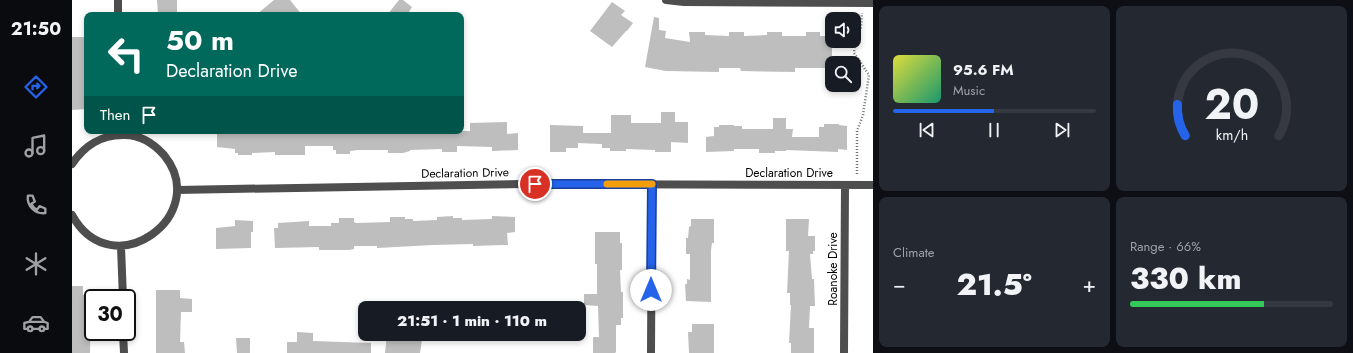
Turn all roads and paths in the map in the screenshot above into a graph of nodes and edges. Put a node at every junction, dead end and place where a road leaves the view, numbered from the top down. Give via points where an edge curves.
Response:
1 (118, 0) edge
2 (666, 0) edge
3 (862, 3) junction
4 (873, 3) edge
5 (118, 12) edge
6 (116, 134) edge
7 (124, 134) edge
8 (72, 164) edge
9 (652, 184) junction
10 (845, 185) junction
11 (857, 185) junction
12 (873, 185) edge
13 (177, 190) junction
14 (72, 215) edge
15 (122, 246) junction
16 (123, 289) edge
17 (123, 341) edge
18 (124, 353) edge
19 (651, 353) edge
20 (844, 353) edge

1 - 5 street
2 - 3 street
3 - 4 street
3 - 11 path via 861,27 854,53 869,75 863,115 856,139
6 - 8 street via 93,142
7 - 13 street via 145,140 159,150 172,170
9 - 10 street, Declaration Drive
9 - 13 street, Declaration Drive
9 - 19 street
10 - 11 street, Declaration Drive
10 - 20 street, Roanoke Drive
11 - 12 street, Declaration Drive
13 - 15 street via 173,208 164,225 143,240
14 - 15 street via 80,228 93,238
15 - 16 street
17 - 18 street

